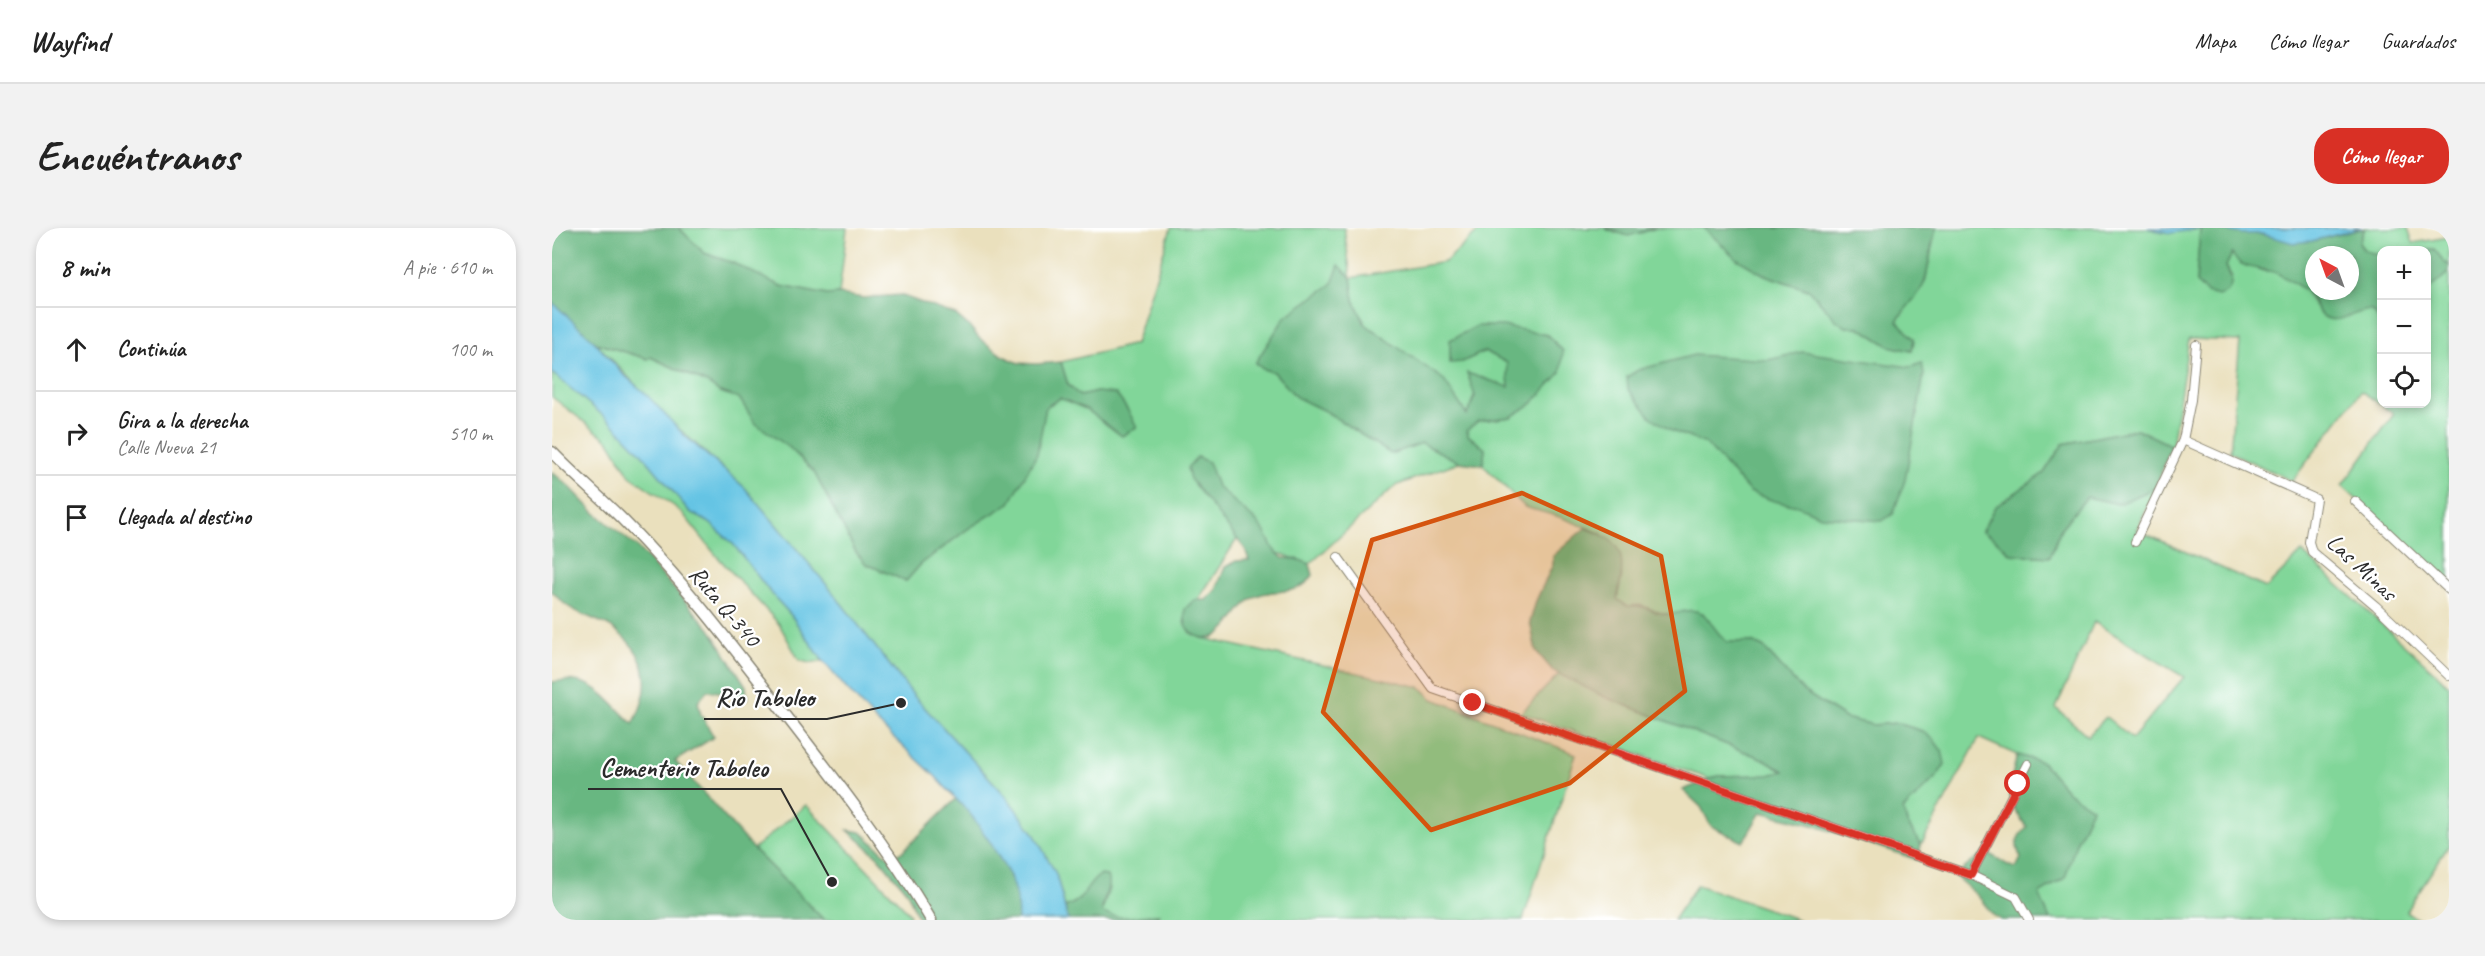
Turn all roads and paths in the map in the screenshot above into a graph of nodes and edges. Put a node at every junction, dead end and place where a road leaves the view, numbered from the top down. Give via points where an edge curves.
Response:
1 (2196, 345) dead end
2 (2183, 440) junction
3 (552, 452) edge
4 (2355, 501) dead end
5 (2135, 542) dead end
6 (1338, 557) dead end
7 (2449, 590) edge
8 (2449, 675) edge
9 (2028, 764) dead end
10 (1971, 875) junction
11 (931, 920) edge
12 (2029, 920) edge

1 - 2 street
2 - 5 street
2 - 8 street, Las Minas via 2316,499 2309,542 2312,552
3 - 11 street, Ruta Q-340 via 627,523 731,644 866,819
4 - 7 street
6 - 10 street via 1433,689
9 - 10 street
10 - 12 street via 2016,897

